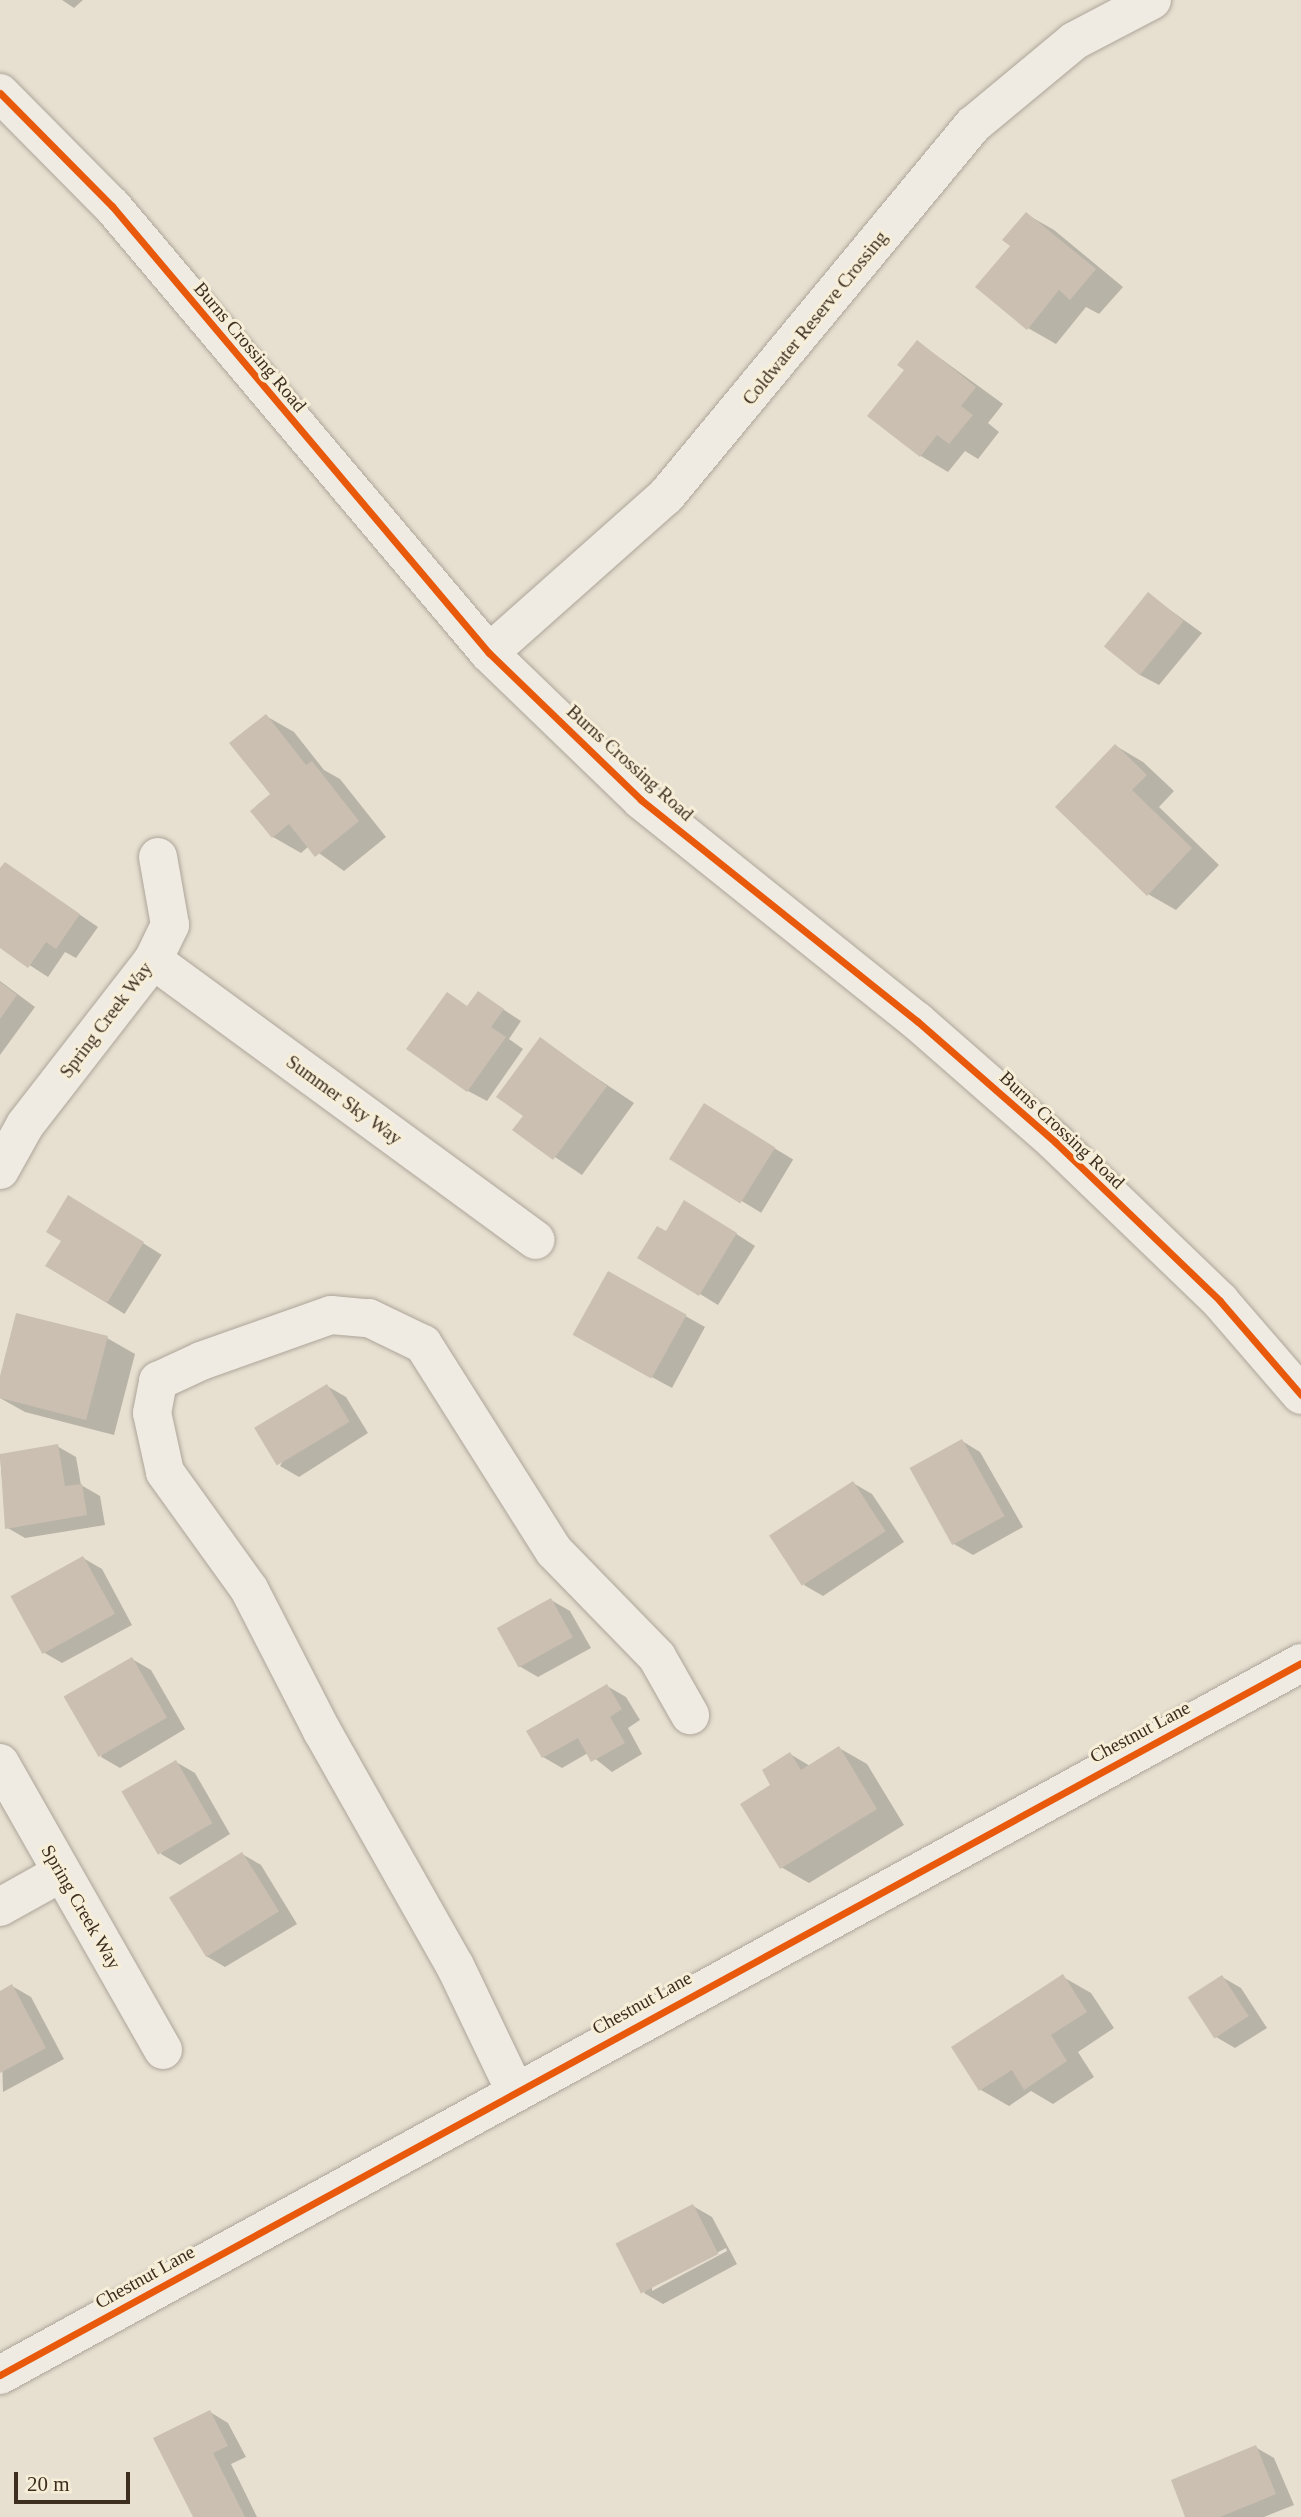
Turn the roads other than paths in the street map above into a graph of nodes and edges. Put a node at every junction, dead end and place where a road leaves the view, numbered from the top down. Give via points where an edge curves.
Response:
1 (1152, 0) edge
2 (0, 93) edge
3 (489, 653) junction
4 (158, 857) dead end
5 (153, 960) junction
6 (0, 1170) edge
7 (535, 1240) dead end
8 (1301, 1395) edge
9 (1301, 1663) edge
10 (690, 1715) dead end
11 (0, 1763) edge
12 (61, 1872) junction
13 (0, 1907) edge
14 (163, 2050) dead end
15 (515, 2091) junction
16 (0, 2375) edge

1 - 3 street, Coldwater Reserve Crossing via 1074,41 973,125 666,496
2 - 3 street, Burns Crossing Road via 112,206
3 - 8 street, Burns Crossing Road via 642,800 917,1021 1055,1142 1220,1301
4 - 5 street, Spring Creek Way via 170,925
5 - 6 street, Spring Creek Way via 25,1125
5 - 7 street, Summer Sky Way
9 - 15 street, Chestnut Lane
10 - 15 street via 657,1657 554,1551 423,1344 369,1318 331,1315 158,1381 152,1413 165,1472 249,1589 322,1731 456,1966
11 - 12 street, Spring Creek Way
12 - 13 street
12 - 14 street, Spring Creek Way
15 - 16 street, Chestnut Lane

